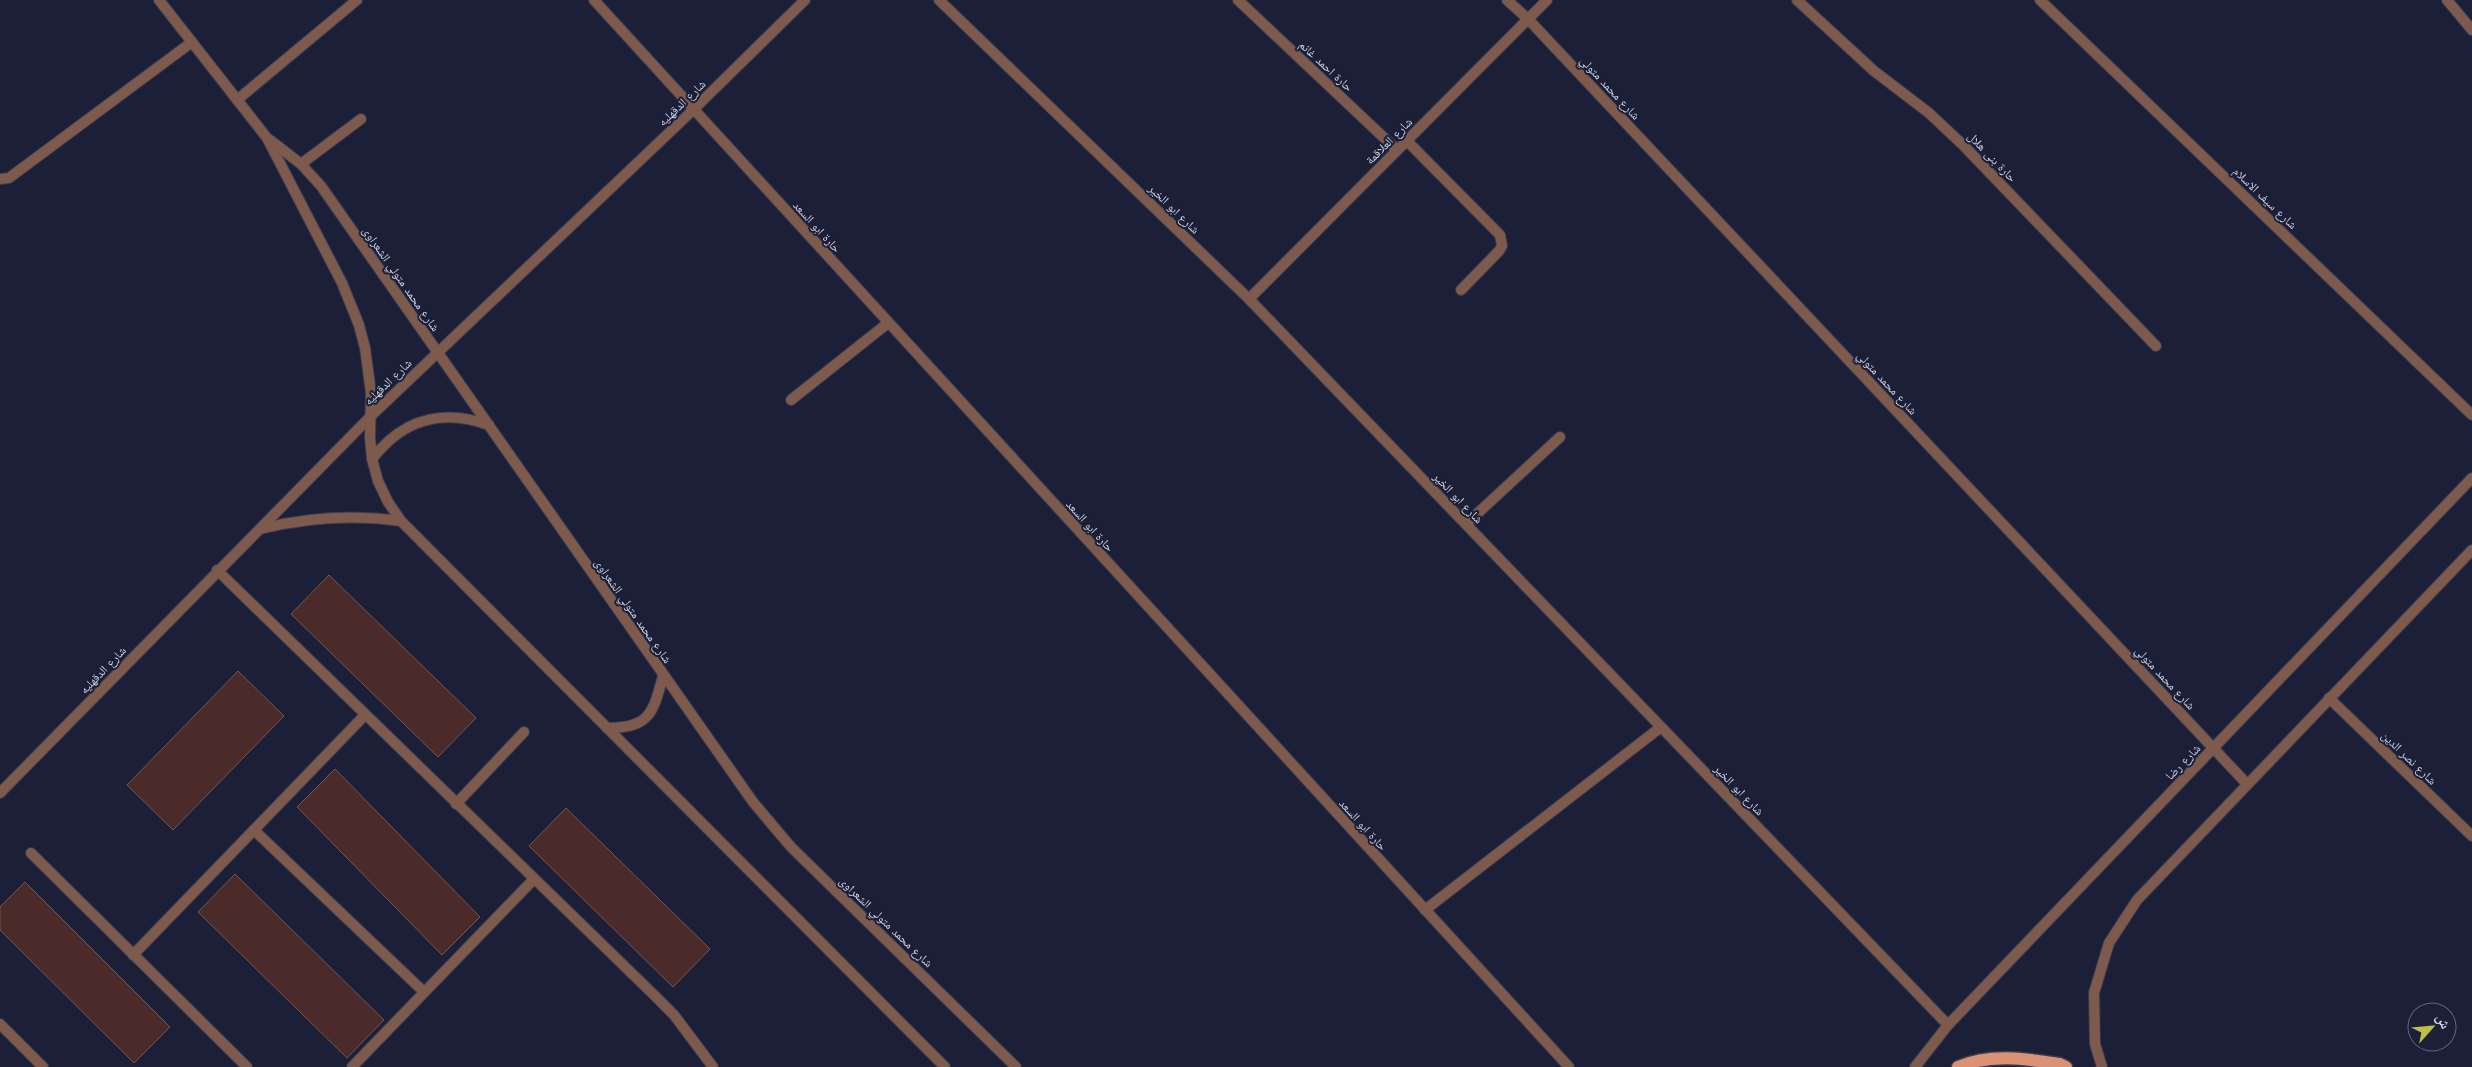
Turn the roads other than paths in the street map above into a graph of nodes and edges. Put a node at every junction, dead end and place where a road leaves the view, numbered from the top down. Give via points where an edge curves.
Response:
1 (159, 0) edge
2 (357, 0) edge
3 (594, 0) edge
4 (805, 0) edge
5 (939, 0) edge
6 (1238, 0) edge
7 (1507, 0) edge
8 (1547, 0) edge
9 (1797, 0) edge
10 (2447, 0) edge
11 (2044, 1) edge
12 (1528, 19) junction
13 (2472, 30) edge
14 (192, 42) junction
15 (237, 100) junction
16 (693, 110) junction
17 (361, 119) dead end
18 (268, 138) junction
19 (1406, 140) junction
20 (1397, 150) junction
21 (301, 164) junction
22 (0, 179) edge
23 (1461, 290) dead end
24 (1250, 299) junction
25 (888, 323) junction
26 (2156, 346) dead end
27 (437, 351) junction
28 (791, 400) dead end
29 (2472, 414) edge
30 (371, 416) junction
31 (489, 425) junction
32 (1560, 437) dead end
33 (372, 459) junction
34 (2472, 478) edge
35 (401, 521) junction
36 (1466, 524) junction
37 (260, 528) junction
38 (2472, 550) edge
39 (217, 570) junction
40 (663, 676) junction
41 (2329, 698) junction
42 (365, 715) junction
43 (1661, 727) junction
44 (608, 728) junction
45 (524, 732) dead end
46 (2214, 748) junction
47 (2247, 784) junction
48 (0, 793) edge
49 (456, 804) junction
50 (254, 830) junction
51 (2472, 836) edge
52 (31, 853) dead end
53 (534, 879) junction
54 (1425, 910) junction
55 (133, 955) junction
56 (424, 992) junction
57 (0, 1024) edge
58 (1948, 1025) junction
59 (2061, 1066) edge
60 (44, 1067) edge
61 (247, 1067) edge
62 (352, 1067) edge
63 (713, 1067) edge
64 (945, 1067) edge
65 (1016, 1067) edge
66 (1569, 1067) edge
67 (1915, 1067) edge
68 (1958, 1067) edge
69 (2102, 1067) edge

1 - 14 street, شارع محمد متولي الشعراوى
2 - 15 street
3 - 16 street, حارة ابو السعد
4 - 16 street, شارع الدقهليه
5 - 24 street, شارع ابو الخير
6 - 20 street, حارة احمد غانم
7 - 12 street, شارع محمد متولي
8 - 12 street, شارع العلاقمة
9 - 26 street, حارة بنى هلال via 1874,71 1929,113 1963,145
10 - 13 street
11 - 29 street, شارع سيف الاسلام
12 - 19 street, شارع العلاقمة
12 - 46 street, شارع محمد متولي
14 - 15 street, شارع محمد متولي الشعراوى
14 - 22 street via 9,178
15 - 18 street, شارع محمد متولي الشعراوى
16 - 25 street, حارة ابو السعد
16 - 27 street, شارع الدقهليه
17 - 21 street
18 - 21 street, شارع محمد متولي الشعراوى
18 - 30 street, شارع محمد متولي الشعراوى via 354,311 366,348
19 - 20 street, شارع العلاقمة
19 - 23 street via 1500,235 1502,246 1499,251
20 - 24 street, شارع العلاقمة
21 - 27 street, شارع محمد متولي الشعراوى via 321,186
24 - 36 street, شارع ابو الخير
25 - 28 street
25 - 54 street, حارة ابو السعد
27 - 30 street, شارع الدقهليه
27 - 31 street, شارع محمد متولي الشعراوى
30 - 33 street, شارع محمد متولي الشعراوى
30 - 37 street, شارع الدقهليه
31 - 33 street via 453,416 415,423 384,444
31 - 40 street, شارع محمد متولي الشعراوى
32 - 36 street
33 - 35 street, شارع محمد متولي الشعراوى via 378,481
34 - 46 street, شارع رضا
35 - 37 street via 335,516
35 - 44 street, شارع محمد متولي الشعراوى
36 - 43 street, شارع ابو الخير
37 - 39 street, شارع الدقهليه
38 - 41 street
39 - 42 street
39 - 48 street, شارع الدقهليه
40 - 44 street via 657,699 646,718 628,728
40 - 65 street, شارع محمد متولي الشعراوى via 734,779 778,832
41 - 47 street
41 - 51 street, شارع نصر الدين
42 - 49 street
42 - 50 street
43 - 54 street
43 - 58 street, شارع ابو الخير
44 - 64 street, شارع محمد متولي الشعراوى
45 - 49 street
46 - 47 street, شارع محمد متولي
46 - 58 street, شارع رضا
47 - 69 street via 2137,900 2109,943 2094,993 2095,1044
49 - 53 street
50 - 55 street
50 - 56 street
52 - 55 street
53 - 56 street
53 - 63 street via 674,1015
54 - 66 street, حارة ابو السعد
55 - 61 street
56 - 62 street
57 - 60 street
58 - 67 street, شارع رضا
59 - 68 main road via 2013,1057

